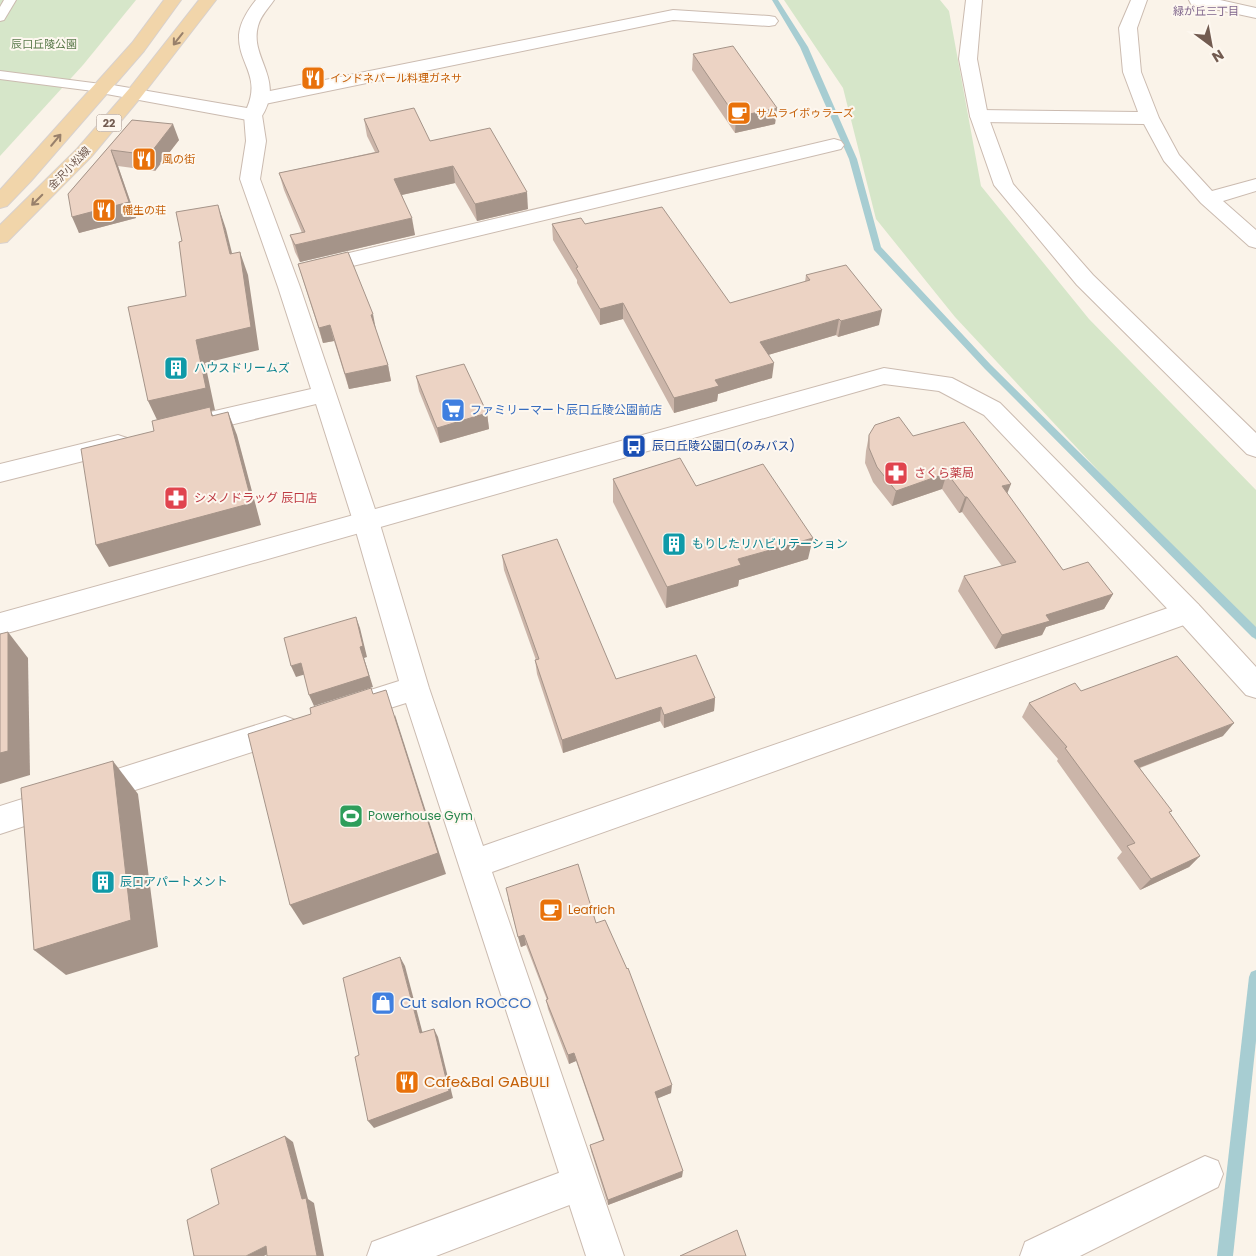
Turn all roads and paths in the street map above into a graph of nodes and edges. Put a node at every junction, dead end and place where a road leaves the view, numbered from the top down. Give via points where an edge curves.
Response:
1 (10, 0) edge
2 (173, 0) edge
3 (208, 0) edge
4 (266, 0) edge
5 (974, 0) edge
6 (1139, 0) edge
7 (1197, 0) edge
8 (1256, 13) edge
9 (0, 17) edge
10 (770, 21) dead end
11 (0, 75) edge
12 (101, 88) junction
13 (135, 94) junction
14 (257, 107) junction
15 (979, 116) junction
16 (1150, 118) junction
17 (834, 145) dead end
18 (1256, 185) edge
19 (1208, 198) junction
20 (0, 202) edge
21 (0, 237) edge
22 (1256, 241) edge
23 (284, 276) junction
24 (323, 394) junction
25 (171, 431) edge
26 (142, 438) edge
27 (1256, 448) edge
28 (0, 473) edge
29 (366, 521) junction
30 (1188, 612) junction
31 (0, 624) edge
32 (1256, 686) edge
33 (415, 688) junction
34 (0, 820) edge
35 (474, 864) junction
36 (1205, 1174) dead end
37 (580, 1183) junction
38 (386, 1256) edge
39 (605, 1256) edge
40 (1039, 1256) edge

1 - 9 lane
2 - 12 main road, 22 via 138,47
3 -> 13 main road, 金沢小松線 / 22
4 - 14 street via 248,28 249,46 261,83
5 - 15 street via 968,59
6 - 16 street via 1128,28 1132,72
7 - 8 street
10 - 14 street via 673,15
11 - 12 lane
12 - 13 street
20 -> 12 main road, 22
13 - 14 street
13 -> 21 main road, 金沢小松線 / 22 via 84,153
14 - 23 street via 250,179
15 - 16 street
15 - 27 street via 1004,184 1085,280
16 - 19 street via 1171,157
17 - 23 street
18 - 19 street
19 - 22 street
23 - 24 street
24 - 25 street
24 - 29 street
26 - 28 street
29 - 30 street via 884,376 944,384 992,409
29 - 31 street
29 - 33 street
30 - 32 street
30 - 35 street
33 - 34 street
33 - 35 street
35 - 37 street
36 - 40 street
37 - 38 street
37 - 39 street

